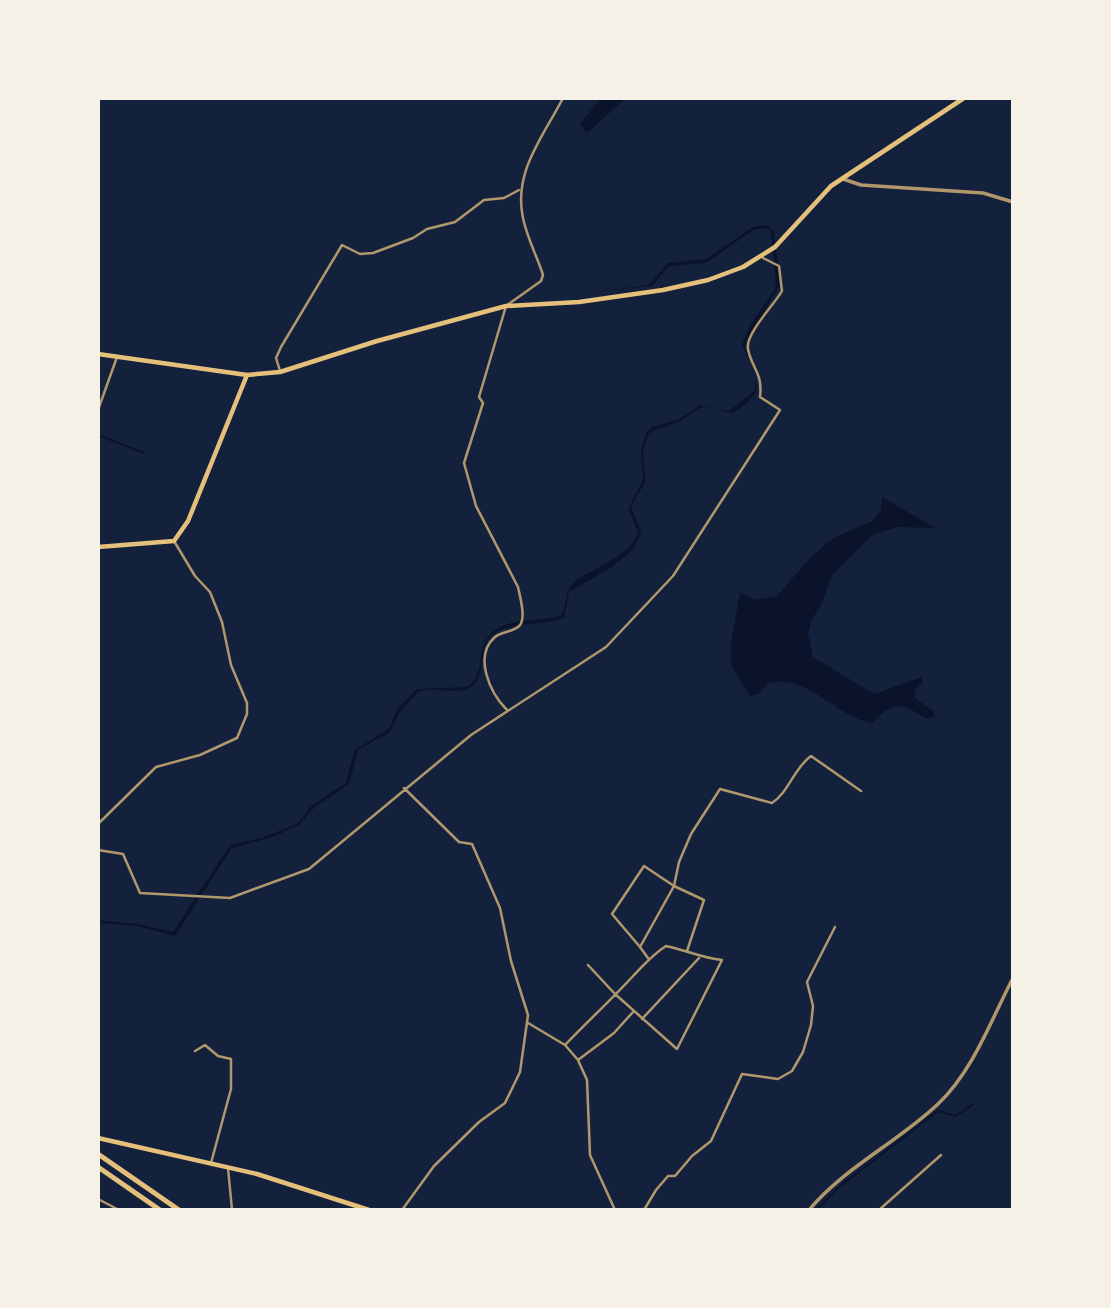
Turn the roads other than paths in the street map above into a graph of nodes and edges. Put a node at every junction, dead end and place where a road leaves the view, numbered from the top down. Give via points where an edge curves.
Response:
1 (563, 98) edge
2 (964, 98) edge
3 (842, 178) junction
4 (519, 190) junction
5 (1013, 202) edge
6 (763, 258) junction
7 (506, 306) junction
8 (98, 354) edge
9 (117, 357) junction
10 (280, 372) junction
11 (247, 375) junction
12 (98, 410) edge
13 (174, 541) junction
14 (98, 547) edge
15 (506, 710) junction
16 (404, 788) junction
17 (861, 791) dead end
18 (98, 824) edge
19 (98, 850) edge
20 (674, 886) junction
21 (835, 927) dead end
22 (640, 947) junction
23 (687, 951) junction
24 (648, 958) junction
25 (699, 958) junction
26 (588, 965) dead end
27 (1013, 978) edge
28 (615, 994) junction
29 (634, 1012) junction
30 (642, 1019) junction
31 (528, 1023) junction
32 (565, 1045) junction
33 (195, 1051) dead end
34 (578, 1060) junction
35 (98, 1138) edge
36 (100, 1155) edge
37 (942, 1156) dead end
38 (211, 1163) junction
39 (98, 1167) edge
40 (228, 1168) junction
41 (98, 1199) edge
42 (106, 1208) edge
43 (119, 1210) edge
44 (160, 1210) edge
45 (179, 1210) edge
46 (232, 1210) edge
47 (369, 1210) edge
48 (402, 1210) edge
49 (615, 1210) edge
50 (644, 1210) edge
51 (808, 1210) edge
52 (879, 1210) edge

1 - 4 street via 529,158
2 - 3 main road
3 - 5 street via 861,184 983,193
3 - 6 main road via 819,196
4 - 7 street via 523,218 543,275
4 - 10 street via 504,198 484,200 455,222 373,253 360,254 342,245 281,347 276,358
6 - 7 main road via 708,280 663,290
6 - 15 street via 779,266 782,291 752,332 748,349 762,381 760,397 780,410 673,576 606,647
7 - 10 main road
7 - 15 street via 464,463 476,506 518,587 521,602 518,628 496,636 486,647 488,679
8 - 9 main road
9 - 11 main road
9 - 12 street
10 - 11 main road
11 - 13 main road via 188,521
13 - 14 main road
13 - 18 street via 216,604 247,714 237,738 200,755 156,767
15 - 16 street
16 - 19 street via 309,869 230,898 140,892 123,854
16 - 31 street via 459,842 472,844 500,908
17 - 20 street via 811,757 772,803 720,789 691,834
20 - 22 street
20 - 22 street via 644,866 612,914
20 - 23 street via 704,900
21 - 50 street via 807,982 813,1006 811,1025 792,1071 778,1079 742,1074 711,1141 675,1176 668,1176
22 - 24 street
23 - 24 street via 666,946
23 - 25 street
24 - 28 street
25 - 30 street
25 - 30 street via 722,960 677,1049
26 - 28 street
27 - 51 street via 970,1062 941,1102 841,1178
28 - 29 street
28 - 32 street
29 - 30 street
29 - 34 street
31 - 32 street
31 - 48 street via 520,1072 505,1103 434,1166
32 - 34 street
33 - 38 street via 205,1045 218,1056 231,1059 231,1089
34 - 49 street via 589,1096 590,1154
35 - 38 main road
36 - 45 highway
37 - 52 street
38 - 40 main road
39 - 44 highway
40 - 46 street
40 - 47 main road
41 - 42 street
42 - 43 street

